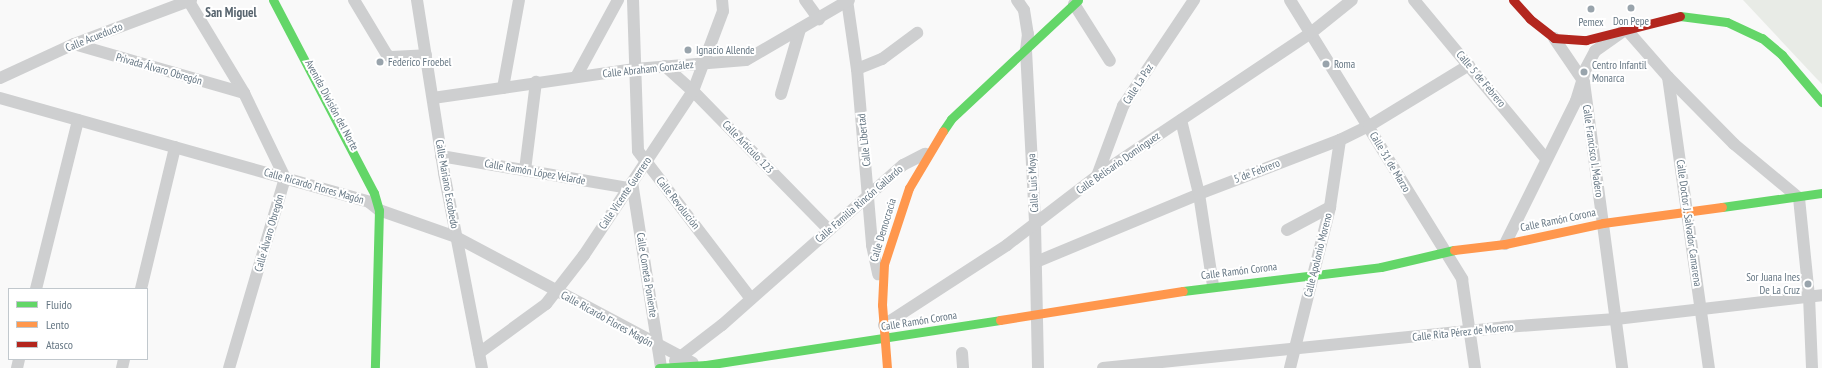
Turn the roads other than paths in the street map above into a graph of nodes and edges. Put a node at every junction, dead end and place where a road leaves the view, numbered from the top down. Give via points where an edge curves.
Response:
1 (189, 0) edge
2 (262, 0) edge
3 (273, 0) edge
4 (354, 0) edge
5 (417, 0) edge
6 (519, 0) edge
7 (618, 0) edge
8 (633, 0) edge
9 (722, 0) edge
10 (805, 0) edge
11 (1017, 0) edge
12 (1194, 0) edge
13 (1290, 0) edge
14 (1352, 0) edge
15 (1414, 0) edge
16 (1513, 0) edge
17 (848, 1) edge
18 (1076, 2) edge
19 (818, 19) junction
20 (800, 29) junction
21 (1626, 29) junction
22 (1312, 32) junction
23 (917, 33) dead end
24 (1554, 38) junction
25 (74, 44) junction
26 (1026, 50) junction
27 (426, 56) junction
28 (1110, 61) dead end
29 (703, 64) junction
30 (1468, 65) junction
31 (665, 66) junction
32 (635, 69) junction
33 (857, 69) junction
34 (576, 77) junction
35 (1668, 77) junction
36 (0, 78) edge
37 (536, 82) junction
38 (1584, 82) junction
39 (503, 88) junction
40 (693, 91) junction
41 (244, 93) junction
42 (781, 94) dead end
43 (0, 98) edge
44 (432, 98) junction
45 (1822, 102) edge
46 (78, 120) junction
47 (1181, 120) junction
48 (1369, 126) junction
49 (1340, 140) junction
50 (175, 147) junction
51 (928, 153) junction
52 (441, 156) junction
53 (1546, 159) junction
54 (646, 162) junction
55 (526, 170) junction
56 (1097, 176) junction
57 (285, 178) junction
58 (631, 185) junction
59 (869, 193) junction
60 (1822, 193) edge
61 (1199, 194) junction
62 (1799, 198) junction
63 (369, 202) junction
64 (1330, 207) junction
65 (379, 210) junction
66 (1687, 212) junction
67 (378, 223) junction
68 (1603, 223) junction
69 (1035, 224) junction
70 (829, 230) junction
71 (1287, 230) dead end
72 (456, 236) junction
73 (1505, 244) junction
74 (1444, 251) junction
75 (1036, 262) junction
76 (1315, 273) junction
77 (1213, 286) junction
78 (36, 288) edge
79 (141, 288) edge
80 (556, 290) junction
81 (1822, 295) edge
82 (1809, 296) junction
83 (752, 299) junction
84 (882, 305) junction
85 (1701, 309) junction
86 (1038, 314) junction
87 (1616, 319) junction
88 (884, 326) junction
89 (1472, 332) junction
90 (884, 339) junction
91 (658, 347) junction
92 (1293, 348) junction
93 (479, 353) junction
94 (962, 353) dead end
95 (1221, 356) junction
96 (679, 358) junction
97 (695, 364) junction
98 (229, 368) edge
99 (375, 368) edge
100 (482, 368) edge
101 (663, 368) edge
102 (887, 368) edge
103 (963, 368) edge
104 (1038, 368) edge
105 (1103, 368) edge
106 (1221, 368) edge
107 (1290, 368) edge
108 (1475, 368) edge
109 (1622, 368) edge
110 (1709, 368) edge
111 (1812, 368) edge

1 - 25 street, Calle Acueducto
1 - 41 street
2 - 63 main road, Avenida División del Norte
3 - 65 main road, Avenida División del Norte via 374,193
4 - 27 street via 387,55
5 - 27 street, Calle Mariano Escobedo
6 - 39 street
7 - 34 street
8 - 32 street, Calle Revolución
9 - 29 street, Calle Vicente Guerrero via 722,11
10 - 19 street
11 - 26 street, Calle Luis Moya via 1024,10 1028,34
12 - 56 street, Calle La Paz via 1123,106
13 - 22 street, Calle 31 de Marzo
14 - 22 street, Calle Belisario Domínguez
15 - 30 street, Calle 5 de Febrero
16 - 24 main road via 1530,19
17 - 19 street, Calle Abraham González
17 - 33 street, Calle Libertad
18 - 26 main road
18 - 28 street
19 - 20 street, Calle Abraham González
20 - 29 street, Calle Abraham González via 746,60
20 - 42 street
21 - 24 main road via 1607,32 1586,40
21 - 35 street
21 - 38 street via 1595,52 1586,68
21 - 45 main road via 1677,16 1727,22 1762,38 1782,56
22 - 47 street, Calle Belisario Domínguez
22 - 48 street, Calle 31 de Marzo
23 - 33 street via 882,59
24 - 38 street, Calle Francisco I. Madero
25 - 36 street, Calle Acueducto
25 - 41 street, Privada Álvaro Obregón
26 - 51 main road via 951,119
26 - 69 street, Calle Luis Moya
27 - 44 street, Calle Mariano Escobedo
29 - 31 street, Calle Abraham González
29 - 40 street, Calle Vicente Guerrero
30 - 48 street, 5 de Febrero
30 - 53 street, Calle 5 de Febrero
31 - 32 street, Calle Abraham González
31 - 40 street, Calle Artículo 123
32 - 34 street, Calle Abraham González
32 - 54 street, Calle Revolución via 638,151
33 - 59 street, Calle Libertad
34 - 37 street, Calle Abraham González
35 - 62 street via 1734,144
35 - 66 street, Calle Doctor J. Salvador Camarena
37 - 39 street, Calle Abraham González
37 - 55 street
38 - 53 street
38 - 68 street, Calle Francisco I. Madero
39 - 44 street, Calle Abraham González
40 - 54 street, Calle Vicente Guerrero
40 - 70 street, Calle Artículo 123
41 - 57 street
43 - 46 street, Calle Ricardo Flores Magón
44 - 52 street, Calle Mariano Escobedo
46 - 50 street, Calle Ricardo Flores Magón
46 - 78 street
47 - 56 street, Calle Belisario Domínguez
47 - 61 street
48 - 49 street, 5 de Febrero
48 - 74 street, Calle 31 de Marzo
49 - 61 street, 5 de Febrero
49 - 64 street, Calle Apolonio Moreno
50 - 57 street, Calle Ricardo Flores Magón
50 - 79 street
51 - 59 street, Calle Familia Rincón Gallardo via 903,165
51 - 84 main road, Calle Democracia via 909,188 893,232 884,264
52 - 55 street, Calle Ramón López Velarde
52 - 72 street, Calle Mariano Escobedo
53 - 73 street
54 - 58 street, Calle Vicente Guerrero
54 - 83 street, Calle Revolución
55 - 58 street, Calle Ramón López Velarde
56 - 69 street, Calle Belisario Domínguez
57 - 63 street, Calle Ricardo Flores Magón
57 - 98 street, Calle Álvaro Obregón
58 - 80 street, Calle Vicente Guerrero via 584,255
58 - 91 street, Calle Cometa Poniente
59 - 70 street, Calle Familia Rincón Gallardo
59 - 84 street, Calle Libertad via 872,245
60 - 62 main road, Calle Ramón Corona
61 - 75 street, 5 de Febrero
61 - 77 street
62 - 66 main road, Calle Ramón Corona
62 - 82 street
63 - 65 street, Calle Ricardo Flores Magón
63 - 67 main road, Avenida División del Norte
64 - 71 street
64 - 76 street, Calle Apolonio Moreno
65 - 67 main road, Avenida División del Norte
65 - 72 street, Calle Ricardo Flores Magón
66 - 68 main road, Calle Ramón Corona
66 - 85 street, Calle Doctor J. Salvador Camarena
67 - 99 main road, Avenida División del Norte
68 - 73 main road, Calle Ramón Corona
68 - 87 street, Calle Francisco I. Madero
69 - 75 street, Calle Luis Moya
69 - 88 street, Calle Belisario Domínguez
70 - 83 street, Calle Familia Rincón Gallardo
72 - 80 street, Calle Ricardo Flores Magón
72 - 93 street, Calle Mariano Escobedo
73 - 74 main road, Calle Ramón Corona
74 - 76 main road, Calle Ramón Corona via 1381,267
74 - 89 street, Calle 31 de Marzo via 1462,279
75 - 86 street, Calle Luis Moya
76 - 77 main road, Calle Ramón Corona
76 - 92 street, Calle Apolonio Moreno
77 - 86 main road, Calle Ramón Corona
80 - 91 street, Calle Ricardo Flores Magón
80 - 93 street, Calle Vicente Guerrero via 546,304
81 - 82 street, Calle Rita Pérez de Moreno
82 - 85 street, Calle Rita Pérez de Moreno
82 - 111 street
83 - 96 street, Calle Familia Rincón Gallardo
84 - 88 main road, Calle Democracia
85 - 87 street, Calle Rita Pérez de Moreno
85 - 110 street, Calle Doctor J. Salvador Camarena
86 - 90 main road, Calle Ramón Corona
86 - 104 street, Calle Luis Moya
87 - 89 street, Calle Rita Pérez de Moreno
87 - 109 street, Calle Francisco I. Madero
88 - 90 main road, Calle Democracia
89 - 92 street, Calle Rita Pérez de Moreno
89 - 108 street, Calle 31 de Marzo
90 - 97 main road, Calle Ramón Corona via 706,365
90 - 102 main road, Calle Democracia
91 - 96 street, Calle Ricardo Flores Magón
91 - 101 street, Calle Cometa Poniente
92 - 95 street, Calle Rita Pérez de Moreno
92 - 107 street, Calle Apolonio Moreno
93 - 100 street, Calle Mariano Escobedo
94 - 103 street
95 - 105 street, Calle Rita Pérez de Moreno
95 - 106 street
96 - 97 street, Calle Ricardo Flores Magón
96 - 101 street, Calle Familia Rincón Gallardo
97 - 101 main road, Calle Ramón Corona

